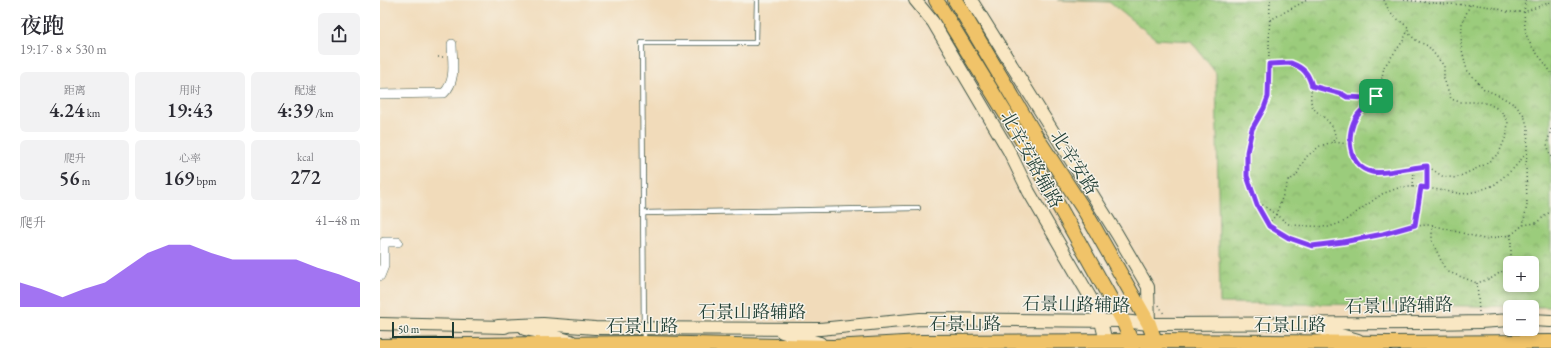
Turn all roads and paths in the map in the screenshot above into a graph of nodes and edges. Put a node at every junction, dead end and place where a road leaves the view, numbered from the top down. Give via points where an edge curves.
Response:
1 (757, 0) edge
2 (915, 0) edge
3 (936, 0) edge
4 (1270, 0) edge
5 (1307, 0) edge
6 (1384, 0) edge
7 (1404, 0) edge
8 (1525, 0) edge
9 (961, 2) edge
10 (1551, 2) edge
11 (1470, 5) junction
12 (1524, 12) junction
13 (1269, 20) junction
14 (1407, 32) junction
15 (452, 44) dead end
16 (1269, 64) junction
17 (981, 73) junction
18 (1551, 73) edge
19 (1312, 86) junction
20 (380, 94) edge
21 (1376, 96) junction
22 (992, 123) junction
23 (1551, 130) edge
24 (1333, 142) junction
25 (1349, 144) junction
26 (1526, 154) junction
27 (1551, 157) edge
28 (1427, 166) junction
29 (1414, 167) junction
30 (1413, 187) junction
31 (1421, 187) junction
32 (1427, 188) junction
33 (1255, 199) junction
34 (918, 208) dead end
35 (1551, 211) edge
36 (643, 213) junction
37 (1276, 215) junction
38 (1268, 224) junction
39 (1432, 224) junction
40 (1523, 224) junction
41 (1415, 225) junction
42 (1511, 235) junction
43 (398, 242) dead end
44 (1510, 256) edge
45 (1503, 269) edge
46 (380, 276) edge
47 (1477, 283) junction
48 (1503, 320) edge
49 (1539, 320) edge
50 (1101, 321) junction
51 (1123, 321) junction
52 (1551, 321) edge
53 (1480, 322) junction
54 (380, 324) edge
55 (1149, 324) junction
56 (1303, 324) junction
57 (498, 326) junction
58 (644, 329) junction
59 (774, 329) junction
60 (1106, 342) junction
61 (1551, 342) edge
62 (1370, 343) junction
63 (582, 345) junction
64 (1131, 345) edge
65 (1155, 345) edge
66 (380, 346) edge
67 (644, 346) edge
68 (833, 347) junction

1 - 36 lane via 756,43 642,43
2 - 22 street, 北辛安路辅路 via 933,22
3 - 17 main road, 北辛安路
4 - 13 path
5 - 13 path
6 - 14 path via 1390,13 1409,28
7 - 11 path
8 - 12 path
9 - 55 main road, 北辛安路 via 1036,136 1086,213
10 - 12 path
11 - 12 path via 1496,8 1506,12
11 - 26 path via 1462,23 1461,46 1467,70 1484,89 1515,105 1524,115 1528,129
12 - 18 path via 1527,38
13 - 16 path
14 - 21 path via 1404,41 1384,67
14 - 28 path via 1428,46 1444,66 1444,79 1451,99 1490,104 1500,110 1508,121 1508,134 1499,153 1486,164 1456,178 1442,176
15 - 20 street via 452,79 450,88 444,93
16 - 19 path via 1291,63 1302,67
16 - 33 path via 1268,97 1252,129 1247,152 1247,176
17 - 22 street
17 - 51 main road, 北辛安路 via 1023,142
19 - 21 path via 1347,97
19 - 24 path via 1311,106 1332,126 1336,137
21 - 25 path via 1357,116
22 - 50 street, 北辛安路辅路 via 1093,302
23 - 27 path via 1547,144
24 - 25 path
24 - 37 path via 1320,146 1306,157 1296,176 1288,181
25 - 29 path via 1353,156 1364,169 1373,172
26 - 32 path via 1494,185 1478,191 1463,194
26 - 40 path via 1527,205
28 - 29 path
28 - 32 path
29 - 30 path
30 - 31 path
30 - 37 path via 1401,187 1382,194 1343,222 1329,227 1290,225
31 - 32 path
31 - 41 path
33 - 37 path
33 - 38 path
34 - 36 lane
35 - 40 path via 1536,223
36 - 58 lane
37 - 38 path
38 - 41 path via 1289,238 1312,246 1356,240
39 - 41 path
39 - 42 path via 1484,239
39 - 47 path via 1432,241 1446,271
40 - 42 path
42 - 44 path
43 - 46 street via 384,242 384,266
45 - 47 path via 1492,278
47 - 53 path
48 - 53 street, 石景山路辅路
49 - 52 street
50 - 51 street, 石景山路辅路
50 - 59 street, 石景山路辅路 via 920,319 820,329
50 - 60 street, 北辛安路辅路
51 - 55 street, 石景山路辅路
51 - 64 main road, 北辛安路
53 - 56 street, 石景山路辅路
54 - 57 street
55 - 56 street, 石景山路辅路
55 - 65 main road, 北辛安路
56 - 62 street
57 - 58 street, 石景山路辅路 via 543,324
57 - 63 street via 536,331
58 - 59 street, 石景山路辅路
58 - 67 lane
59 - 68 street
60 - 64 main road, 石景山路
60 - 68 main road, 石景山路 via 921,342
61 - 62 main road, 石景山路
62 - 65 main road, 石景山路
63 - 66 main road, 石景山路
63 - 67 main road, 石景山路
64 - 65 main road, 石景山路
67 - 68 main road, 石景山路

